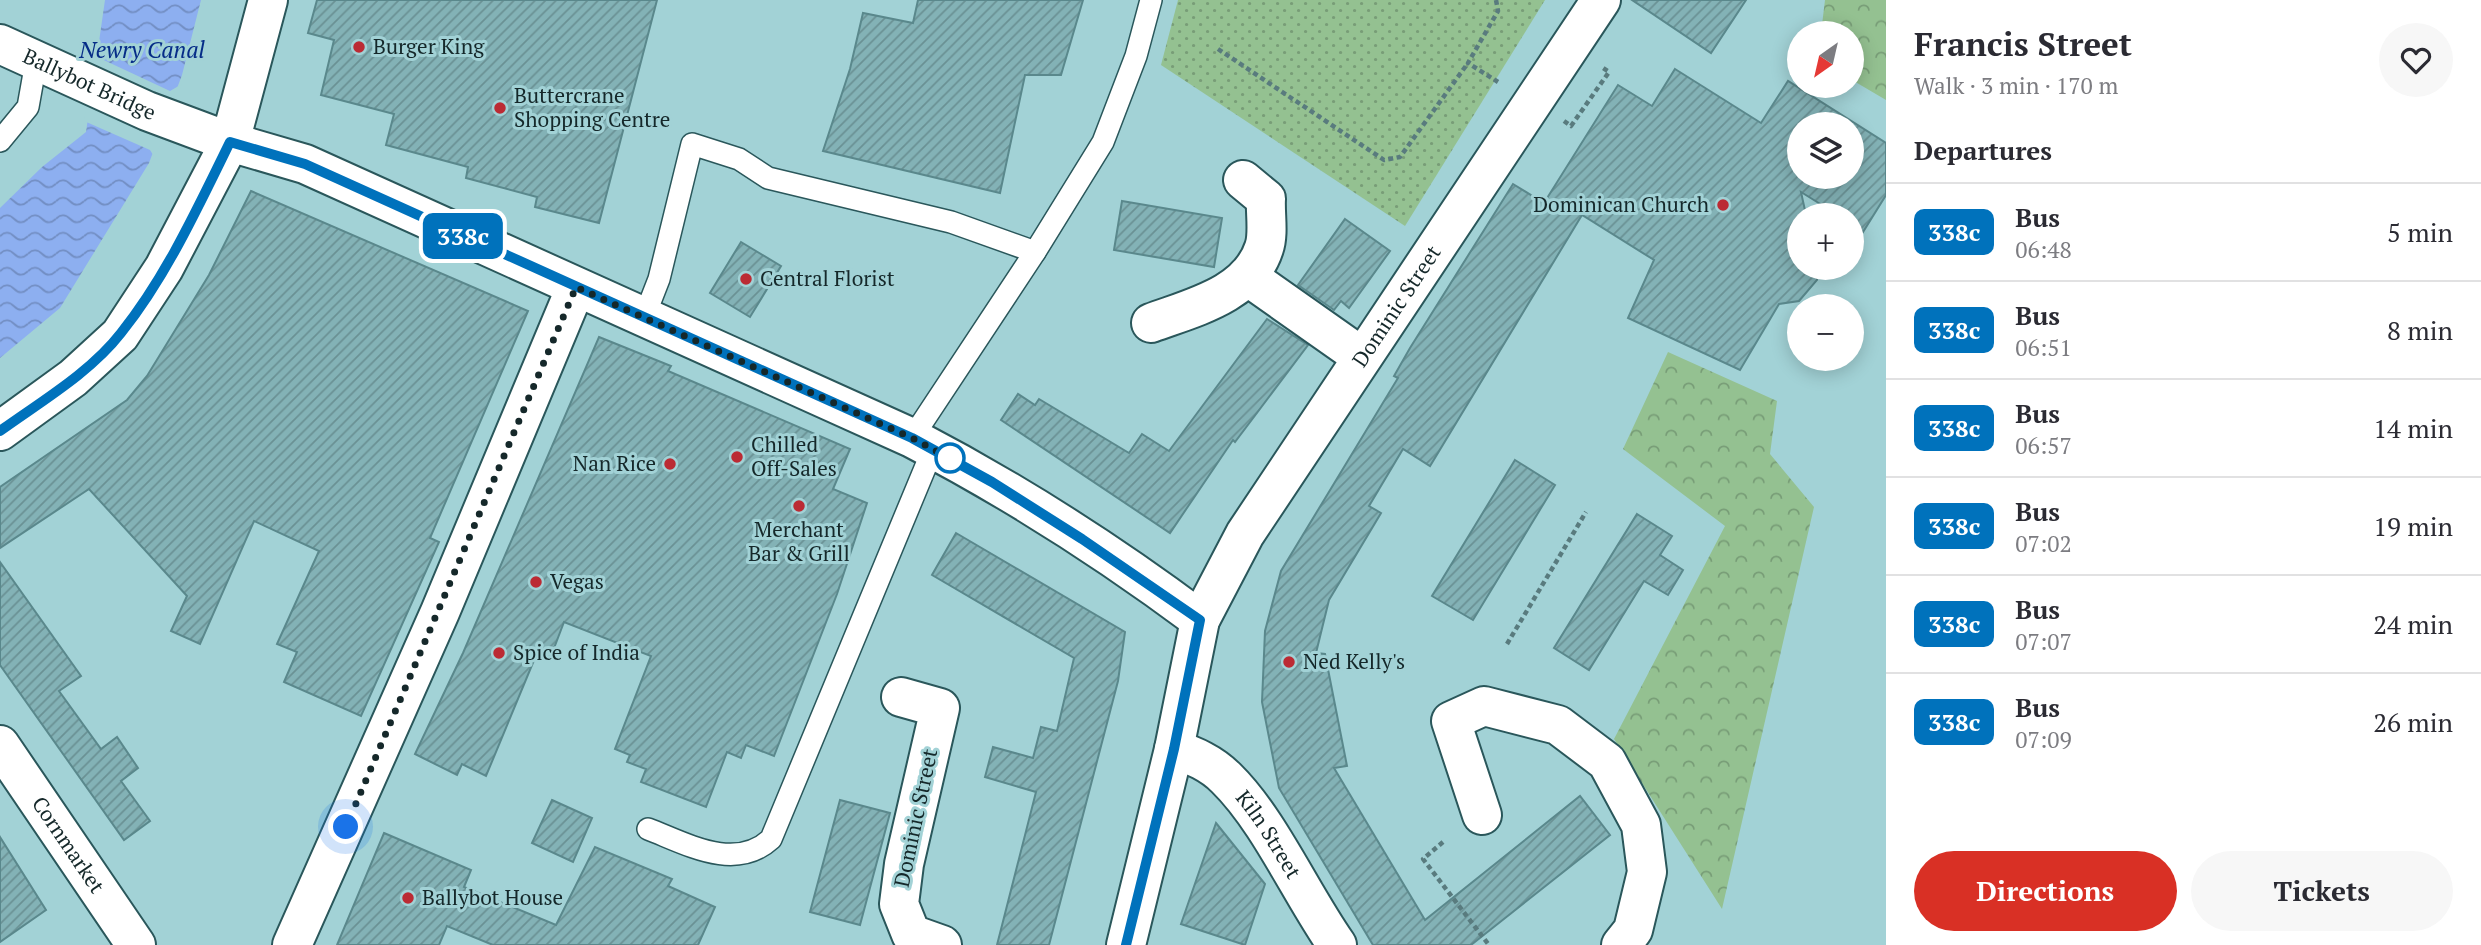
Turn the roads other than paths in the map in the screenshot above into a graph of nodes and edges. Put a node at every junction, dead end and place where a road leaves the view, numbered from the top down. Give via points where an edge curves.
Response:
1 (268, 0) edge
2 (1151, 0) edge
3 (1601, 0) edge
4 (0, 44) edge
5 (34, 79) junction
6 (0, 141) edge
7 (230, 142) junction
8 (1243, 180) dead end
9 (1035, 252) junction
10 (1247, 276) junction
11 (576, 287) junction
12 (645, 315) junction
13 (1151, 323) dead end
14 (1362, 357) junction
15 (0, 431) edge
16 (923, 443) junction
17 (1200, 620) junction
18 (901, 697) dead end
19 (0, 745) edge
20 (1174, 749) junction
21 (1482, 816) dead end
22 (648, 829) dead end
23 (136, 945) edge
24 (292, 945) edge
25 (942, 945) edge
26 (1126, 945) edge
27 (1337, 945) edge
28 (1621, 945) edge

1 - 7 street
2 - 9 lane via 1136,56 1103,142
3 - 14 street, Dominic Street
4 - 5 street, Ballybot Bridge
5 - 6 lane via 28,107
5 - 7 street, Ballybot Bridge
7 - 11 street, Ballybot Bridge via 305,164
7 - 15 street via 164,268 120,335 73,378
8 - 10 street via 1266,199 1265,247
9 - 12 lane via 951,222 768,178 740,159 692,145 659,279
9 - 16 lane
10 - 13 street via 1217,298
10 - 14 street
11 - 12 street, Ballybot Bridge
11 - 24 street via 440,612
12 - 16 street, Ballybot Bridge
14 - 17 street, Dominic Street via 1245,534
16 - 17 street, Ballybot Bridge via 1105,553
16 - 22 lane via 771,839 742,855 712,854
17 - 20 street, Dominic Street
18 - 25 street, Dominic Street via 940,708 899,904 911,934
19 - 23 street, Cornmarket
20 - 26 street, Dominic Street
20 - 27 street, Kiln Street via 1201,759 1226,778
21 - 28 street via 1451,721 1484,706 1558,725 1607,762 1640,825 1647,872 1633,929

